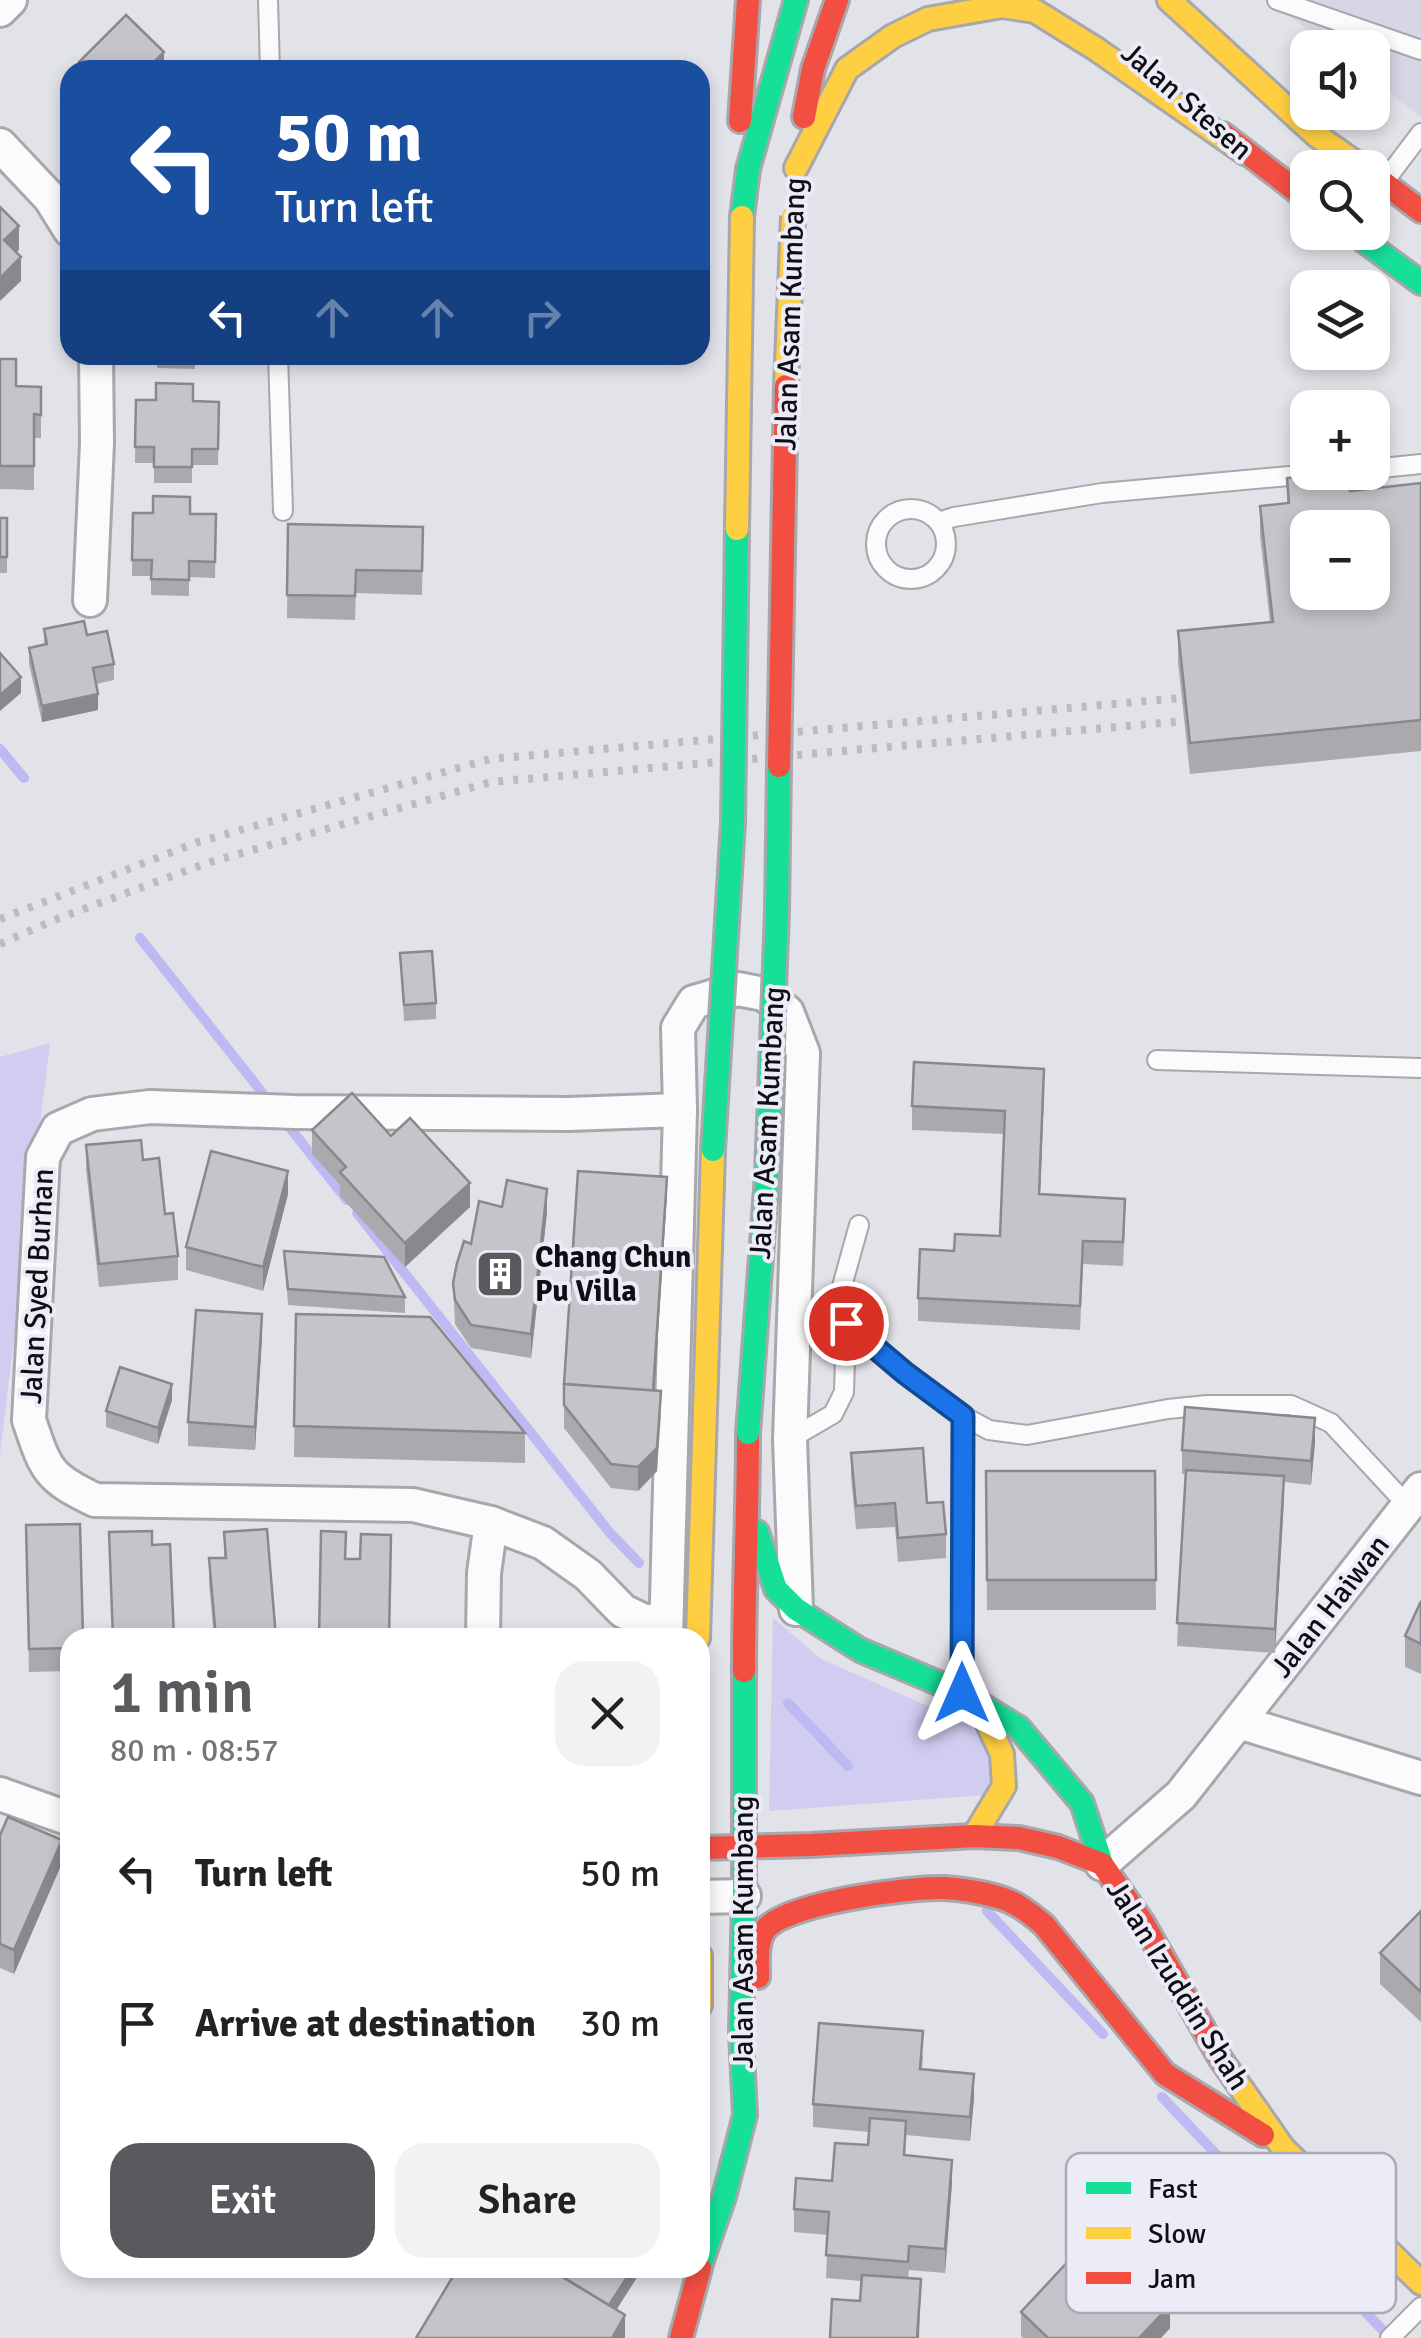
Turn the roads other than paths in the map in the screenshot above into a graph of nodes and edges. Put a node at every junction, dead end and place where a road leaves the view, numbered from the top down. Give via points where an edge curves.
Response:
1 (10, 0) edge
2 (268, 0) edge
3 (748, 0) edge
4 (796, 0) edge
5 (837, 0) edge
6 (1169, 0) edge
7 (1277, 0) edge
8 (0, 10) edge
9 (1147, 11) dead end
10 (1094, 22) dead end
11 (1421, 50) edge
12 (270, 60) edge
13 (1421, 133) edge
14 (1316, 135) junction
15 (0, 145) edge
16 (1337, 150) edge
17 (1245, 153) junction
18 (1390, 165) edge
19 (748, 168) junction
20 (1290, 187) edge
21 (1390, 187) edge
22 (794, 192) junction
23 (1421, 212) edge
24 (60, 214) edge
25 (1376, 250) edge
26 (1419, 282) edge
27 (96, 365) edge
28 (278, 365) edge
29 (1421, 464) edge
30 (1390, 467) edge
31 (1290, 476) edge
32 (283, 511) dead end
33 (938, 522) junction
34 (90, 600) dead end
35 (1157, 1060) dead end
36 (1421, 1068) edge
37 (680, 1110) junction
38 (859, 1225) dead end
39 (846, 1323) junction
40 (963, 1416) junction
41 (790, 1439) junction
42 (1414, 1497) edge
43 (748, 1505) junction
44 (491, 1523) junction
45 (796, 1609) junction
46 (483, 1628) edge
47 (662, 1628) edge
48 (665, 1628) edge
49 (698, 1628) edge
50 (970, 1699) junction
51 (1239, 1722) junction
52 (1421, 1778) edge
53 (0, 1794) edge
54 (60, 1815) edge
55 (974, 1836) junction
56 (743, 1845) junction
57 (710, 1846) edge
58 (1102, 1864) junction
59 (744, 1896) junction
60 (710, 1897) edge
61 (741, 2032) junction
62 (1283, 2148) junction
63 (1288, 2153) edge
64 (710, 2237) edge
65 (1396, 2259) edge
66 (697, 2278) edge
67 (1421, 2283) edge
68 (1421, 2308) edge
69 (1396, 2332) edge
70 (681, 2338) edge

1 - 8 street
2 - 12 lane
3 - 19 main road via 739,139
4 - 19 main road, Jalan Asam Kumbang
5 - 22 main road, Jalan Asam Kumbang via 813,70
6 - 14 main road, Jalan Stesen
7 - 11 lane
9 - 14 main road
10 - 17 main road, Jalan Stesen
13 - 18 lane
14 - 16 main road, Jalan Stesen
15 - 24 street
17 - 20 main road, Jalan Stesen
17 - 22 main road via 1050,20 1002,6 928,19 847,69
19 - 49 main road, Jalan Asam Kumbang, bridge via 734,823 713,1150
21 - 23 main road
22 - 43 main road, Jalan Asam Kumbang, bridge via 776,911
25 - 26 main road
27 - 34 street
28 - 32 lane
29 - 30 lane
31 - 33 lane via 1102,493
33 - 33 lane via 920,510 888,517 876,536 878,558 906,579 929,574 947,544
35 - 36 lane
37 - 41 street via 678,1028 694,1002 738,989 764,994 787,1012 802,1053
37 - 44 street, Jalan Syed Burhan via 150,1108 92,1114 58,1129 43,1157 30,1420 43,1462 63,1484 95,1500 412,1505
37 - 48 street
38 - 39 lane via 839,1297
39 - 40 lane
39 - 41 lane via 844,1392 832,1414
40 - 42 lane via 989,1430 1027,1435 1168,1409 1291,1405 1331,1423
40 - 50 lane
41 - 45 street
42 - 51 street, Jalan Haiwan
43 - 45 main road via 776,1589
43 - 56 main road, Jalan Asam Kumbang
44 - 46 street
44 - 47 street, Jalan Syed Burhan via 544,1543 622,1611
45 - 50 main road via 860,1650
50 - 55 main road via 1002,1754 1004,1786
50 - 58 main road via 1019,1728 1066,1782 1082,1802
51 - 52 street
51 - 58 street, Jalan Haiwan via 1181,1795
53 - 54 street
55 - 56 main road, Jalan Izuddin Shah
55 - 58 main road, Jalan Izuddin Shah via 1020,1838
56 - 57 main road, Jalan Izuddin Shah
56 - 59 main road, Jalan Asam Kumbang
58 - 62 main road, Jalan Izuddin Shah
59 - 60 street
59 - 61 main road, Jalan Asam Kumbang
61 - 62 main road via 754,2019 758,1943 779,1919 832,1902 942,1888 1004,1898 1044,1925 1165,2074
61 - 64 main road, Jalan Asam Kumbang via 745,2116
62 - 63 main road, Jalan Izuddin Shah
65 - 67 main road, Jalan Izuddin Shah
66 - 70 main road, Jalan Asam Kumbang
68 - 69 lane

